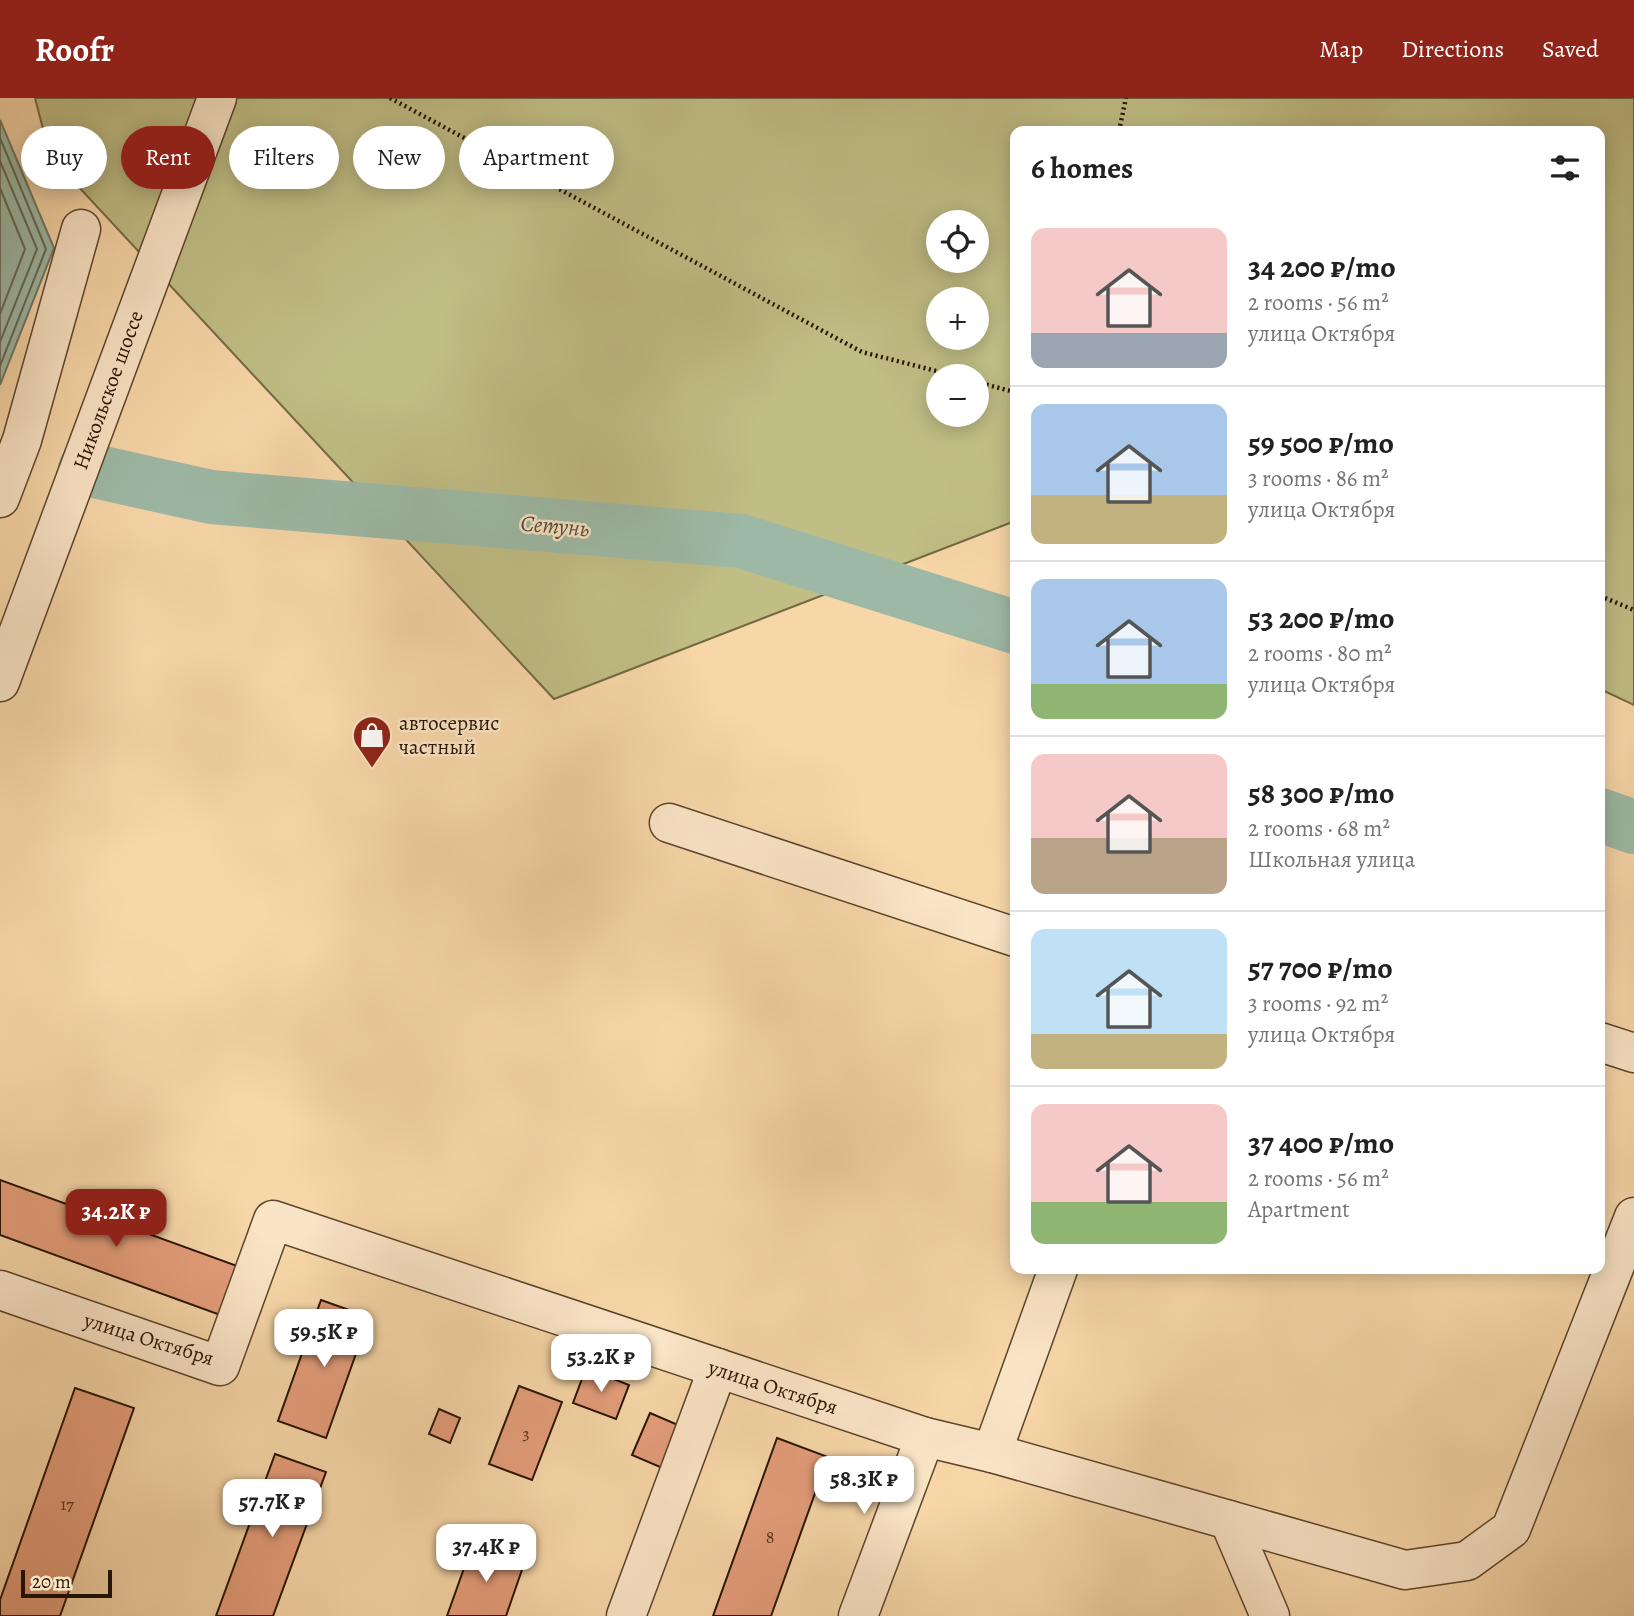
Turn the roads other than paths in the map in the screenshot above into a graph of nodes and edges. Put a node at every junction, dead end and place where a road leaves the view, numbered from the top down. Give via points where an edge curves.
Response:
1 (216, 98) edge
2 (81, 229) dead end
3 (0, 498) edge
4 (0, 682) edge
5 (669, 823) dead end
6 (1010, 935) edge
7 (1605, 1044) edge
8 (1634, 1054) edge
9 (1634, 1217) edge
10 (1056, 1274) edge
11 (0, 1290) edge
12 (719, 1368) junction
13 (925, 1437) junction
14 (992, 1452) junction
15 (1229, 1520) junction
16 (626, 1616) edge
17 (858, 1616) edge
18 (1270, 1616) edge

1 - 4 street, Никольское шоссе
2 - 3 street via 22,440
5 - 6 street
7 - 8 street
9 - 15 street, улица Октября via 1511,1528 1466,1561 1405,1570
10 - 14 street
11 - 12 street, улица Октября via 220,1366 272,1220
12 - 13 street, улица Октября
12 - 16 street
13 - 14 street, улица Октября
13 - 17 street
14 - 15 street, улица Октября
15 - 18 street

